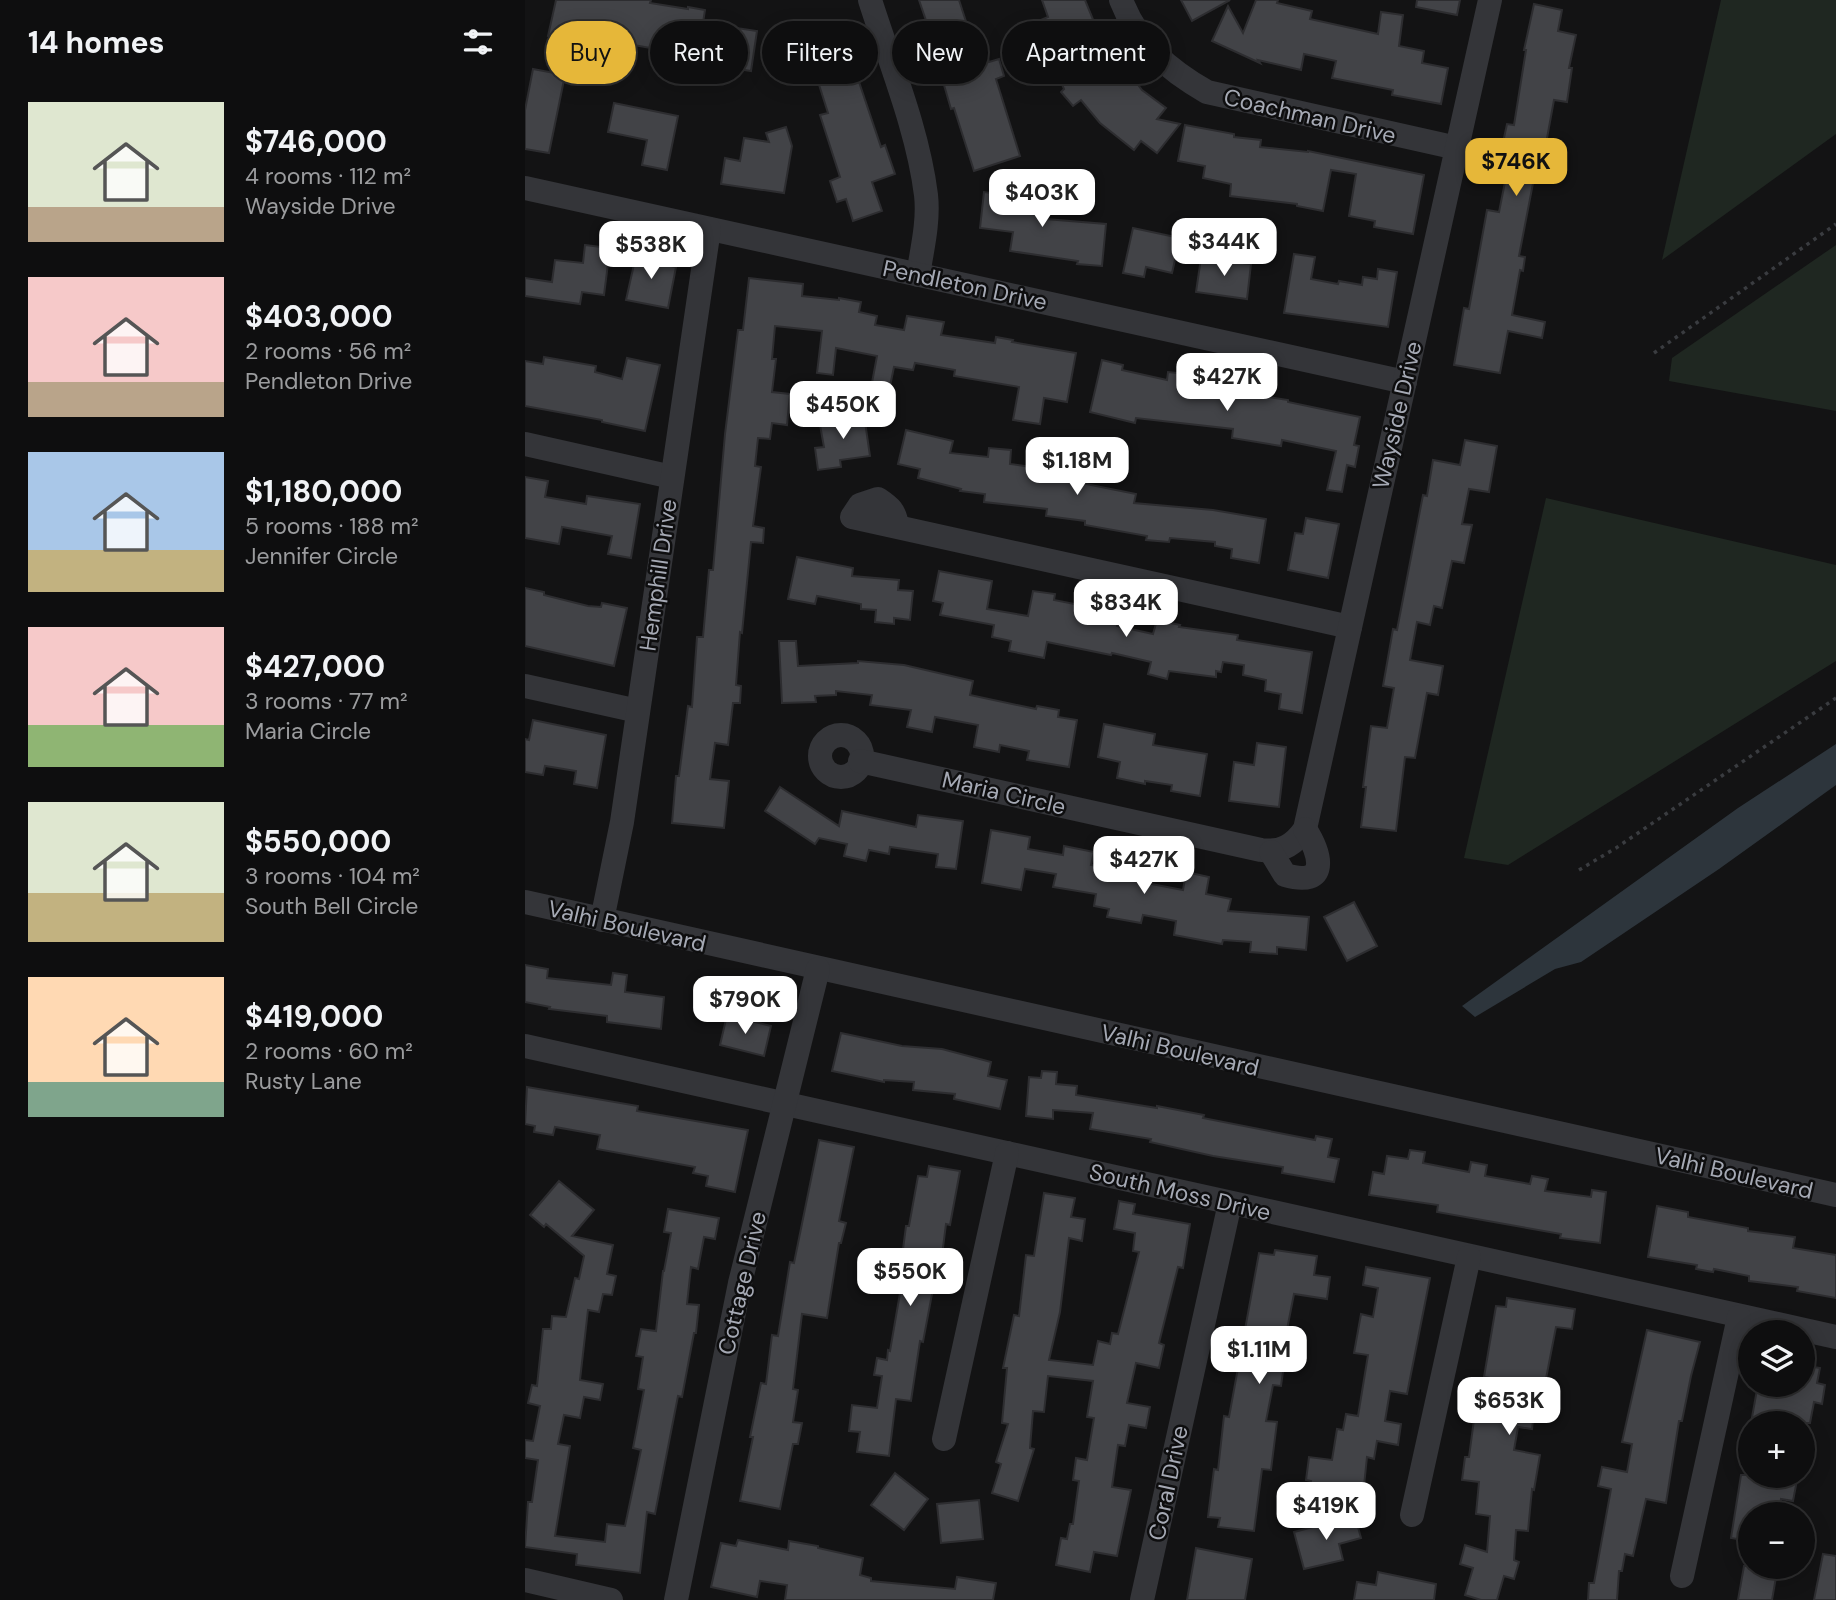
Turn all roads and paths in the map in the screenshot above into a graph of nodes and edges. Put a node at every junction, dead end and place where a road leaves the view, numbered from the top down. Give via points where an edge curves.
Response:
1 (870, 0) edge
2 (1121, 0) edge
3 (1490, 0) edge
4 (1457, 148) junction
5 (525, 188) edge
6 (1836, 224) edge
7 (709, 229) junction
8 (918, 275) junction
9 (1654, 353) dead end
10 (1405, 383) junction
11 (525, 444) edge
12 (672, 477) junction
13 (852, 517) dead end
14 (1350, 627) junction
15 (525, 686) edge
16 (1836, 698) edge
17 (638, 711) junction
18 (860, 761) dead end
19 (1305, 829) junction
20 (1271, 852) junction
21 (1579, 870) dead end
22 (525, 902) edge
23 (603, 920) junction
24 (818, 969) junction
25 (525, 1046) edge
26 (784, 1103) junction
27 (1007, 1153) junction
28 (1836, 1195) edge
29 (1230, 1203) junction
30 (1469, 1257) junction
31 (1739, 1317) junction
32 (1836, 1336) edge
33 (944, 1439) dead end
34 (1412, 1515) dead end
35 (1682, 1576) dead end
36 (525, 1580) edge
37 (611, 1600) edge
38 (677, 1600) edge
39 (1142, 1600) edge

1 - 8 street via 915,142 927,197
2 - 4 street, Coachman Drive via 1152,51 1178,75 1207,92
3 - 4 street, Wayside Drive
4 - 10 street, Wayside Drive
5 - 7 street, Pendleton Drive
6 - 9 path
7 - 8 street, Pendleton Drive
7 - 12 street, Hemphill Drive
8 - 10 street, Pendleton Drive
10 - 14 street, Wayside Drive
11 - 12 street
12 - 17 street, Hemphill Drive
13 - 14 street
14 - 19 street, Wayside Drive
15 - 17 street
16 - 21 path
17 - 23 street, Hemphill Drive
18 - 20 street, Maria Circle
19 - 20 street via 1287,848
19 - 20 street via 1320,859 1311,876 1285,876
22 - 23 street, Valhi Boulevard
23 - 24 street, Valhi Boulevard
24 - 26 street, Cottage Drive
24 - 28 street, Valhi Boulevard
25 - 26 street, South Moss Drive
26 - 27 street, South Moss Drive
26 - 38 street, Cottage Drive via 740,1283
27 - 29 street, South Moss Drive
27 - 33 street
29 - 30 street, South Moss Drive
29 - 39 street, Coral Drive
30 - 31 street, South Moss Drive
30 - 34 street
31 - 32 street, South Moss Drive
31 - 35 street
36 - 37 street

